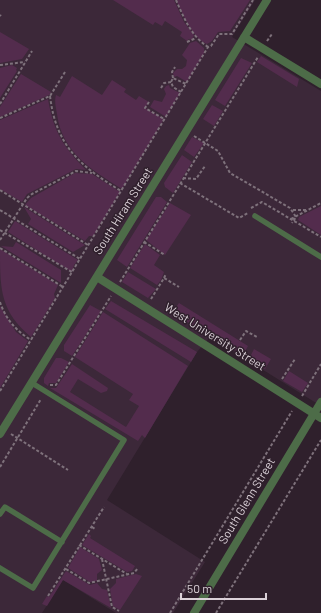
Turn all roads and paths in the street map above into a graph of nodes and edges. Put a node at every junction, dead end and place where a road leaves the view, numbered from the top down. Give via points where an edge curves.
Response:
1 (176, 0) edge
2 (253, 0) edge
3 (267, 0) edge
4 (272, 34) dead end
5 (244, 37) junction
6 (196, 38) junction
7 (187, 42) dead end
8 (208, 47) junction
9 (263, 48) junction
10 (32, 52) dead end
11 (25, 62) junction
12 (0, 65) edge
13 (175, 67) dead end
14 (65, 72) dead end
15 (173, 78) junction
16 (171, 82) junction
17 (186, 84) junction
18 (321, 84) edge
19 (161, 88) dead end
20 (181, 92) junction
21 (50, 96) junction
22 (149, 102) dead end
23 (0, 104) edge
24 (0, 118) edge
25 (164, 120) junction
26 (194, 135) dead end
27 (205, 142) junction
28 (205, 166) dead end
29 (92, 173) junction
30 (183, 178) junction
31 (0, 190) edge
32 (121, 191) junction
33 (321, 203) edge
34 (22, 204) junction
35 (0, 210) edge
36 (292, 210) junction
37 (308, 210) junction
38 (255, 216) dead end
39 (296, 217) junction
40 (14, 218) junction
41 (290, 220) dead end
42 (292, 223) dead end
43 (0, 230) edge
44 (5, 233) junction
45 (0, 240) edge
46 (144, 242) junction
47 (88, 245) junction
48 (0, 248) edge
49 (165, 255) dead end
50 (321, 257) edge
51 (80, 259) junction
52 (72, 272) junction
53 (166, 274) dead end
54 (96, 277) junction
55 (164, 278) junction
56 (63, 287) junction
57 (179, 287) dead end
58 (115, 289) junction
59 (0, 302) edge
60 (145, 308) junction
61 (257, 337) dead end
62 (31, 340) junction
63 (240, 340) dead end
64 (295, 359) dead end
65 (321, 364) edge
66 (282, 379) dead end
67 (32, 383) junction
68 (0, 390) edge
69 (46, 392) junction
70 (321, 402) edge
71 (297, 403) junction
72 (318, 416) edge
73 (5, 428) edge
74 (0, 434) edge
75 (17, 439) junction
76 (321, 440) edge
77 (0, 467) edge
78 (68, 470) dead end
79 (104, 507) dead end
80 (0, 514) edge
81 (92, 527) junction
82 (95, 529) dead end
83 (62, 542) junction
84 (79, 545) junction
85 (102, 559) junction
86 (0, 568) edge
87 (138, 568) dead end
88 (66, 569) junction
89 (128, 574) junction
90 (106, 579) junction
91 (48, 596) dead end
92 (119, 611) dead end
93 (170, 613) edge
94 (194, 613) edge
95 (216, 613) edge

1 - 6 path
2 - 8 path via 232,34 219,34
3 - 5 street, South Hiram Street
4 - 9 path
5 - 9 street
5 - 54 street, South Hiram Street
6 - 7 path
6 - 8 path
8 - 17 path
9 - 18 street
9 - 27 path
10 - 11 path
11 - 12 path
11 - 23 path
13 - 15 path via 172,72
14 - 21 path
15 - 16 path
15 - 17 path
16 - 19 path via 164,83
16 - 20 path via 173,87
17 - 20 path
20 - 25 path
21 - 24 path
21 - 29 path via 55,122 67,148
22 - 25 path via 145,108
25 - 32 path
26 - 27 path
27 - 30 path
27 - 36 path via 218,151 230,173
28 - 30 path via 196,179
29 - 32 path
29 - 34 path via 76,171 32,194
30 - 46 path
31 - 34 path
32 - 47 path
33 - 37 path
34 - 40 path
34 - 47 path
35 - 40 path
36 - 37 path
36 - 39 path
37 - 39 path
38 - 50 lane
39 - 41 path
39 - 42 path
40 - 44 path
40 - 51 path
43 - 44 path
44 - 45 path
44 - 52 path
46 - 49 path
46 - 58 path
47 - 51 path
48 - 56 path
51 - 52 path
52 - 56 path
53 - 55 path
54 - 58 street, West University Street
54 - 67 street, South Hiram Street
55 - 57 path
55 - 60 path
56 - 62 path
58 - 60 street, West University Street
58 - 69 path via 56,385 49,386
59 - 62 path via 11,323
60 - 71 street, West University Street
61 - 63 path via 246,331
62 - 68 path
64 - 66 path
65 - 71 path
67 - 69 lane
67 - 73 street, South Hiram Street
69 - 75 path
69 - 83 lane via 124,440
70 - 72 street, South Glenn Street
71 - 72 street, West University Street
71 - 93 path
72 - 94 street, South Glenn Street
73 - 74 street, South Hiram Street
73 - 75 path
75 - 77 path
75 - 78 path
76 - 95 path
79 - 81 path
80 - 83 lane via 5,507
81 - 82 path
81 - 84 path
83 - 86 lane via 33,588
84 - 85 path
84 - 88 path
85 - 89 path
85 - 90 path
87 - 89 path via 134,573
88 - 90 path via 89,583
88 - 91 path
89 - 90 path
90 - 92 path via 112,607

